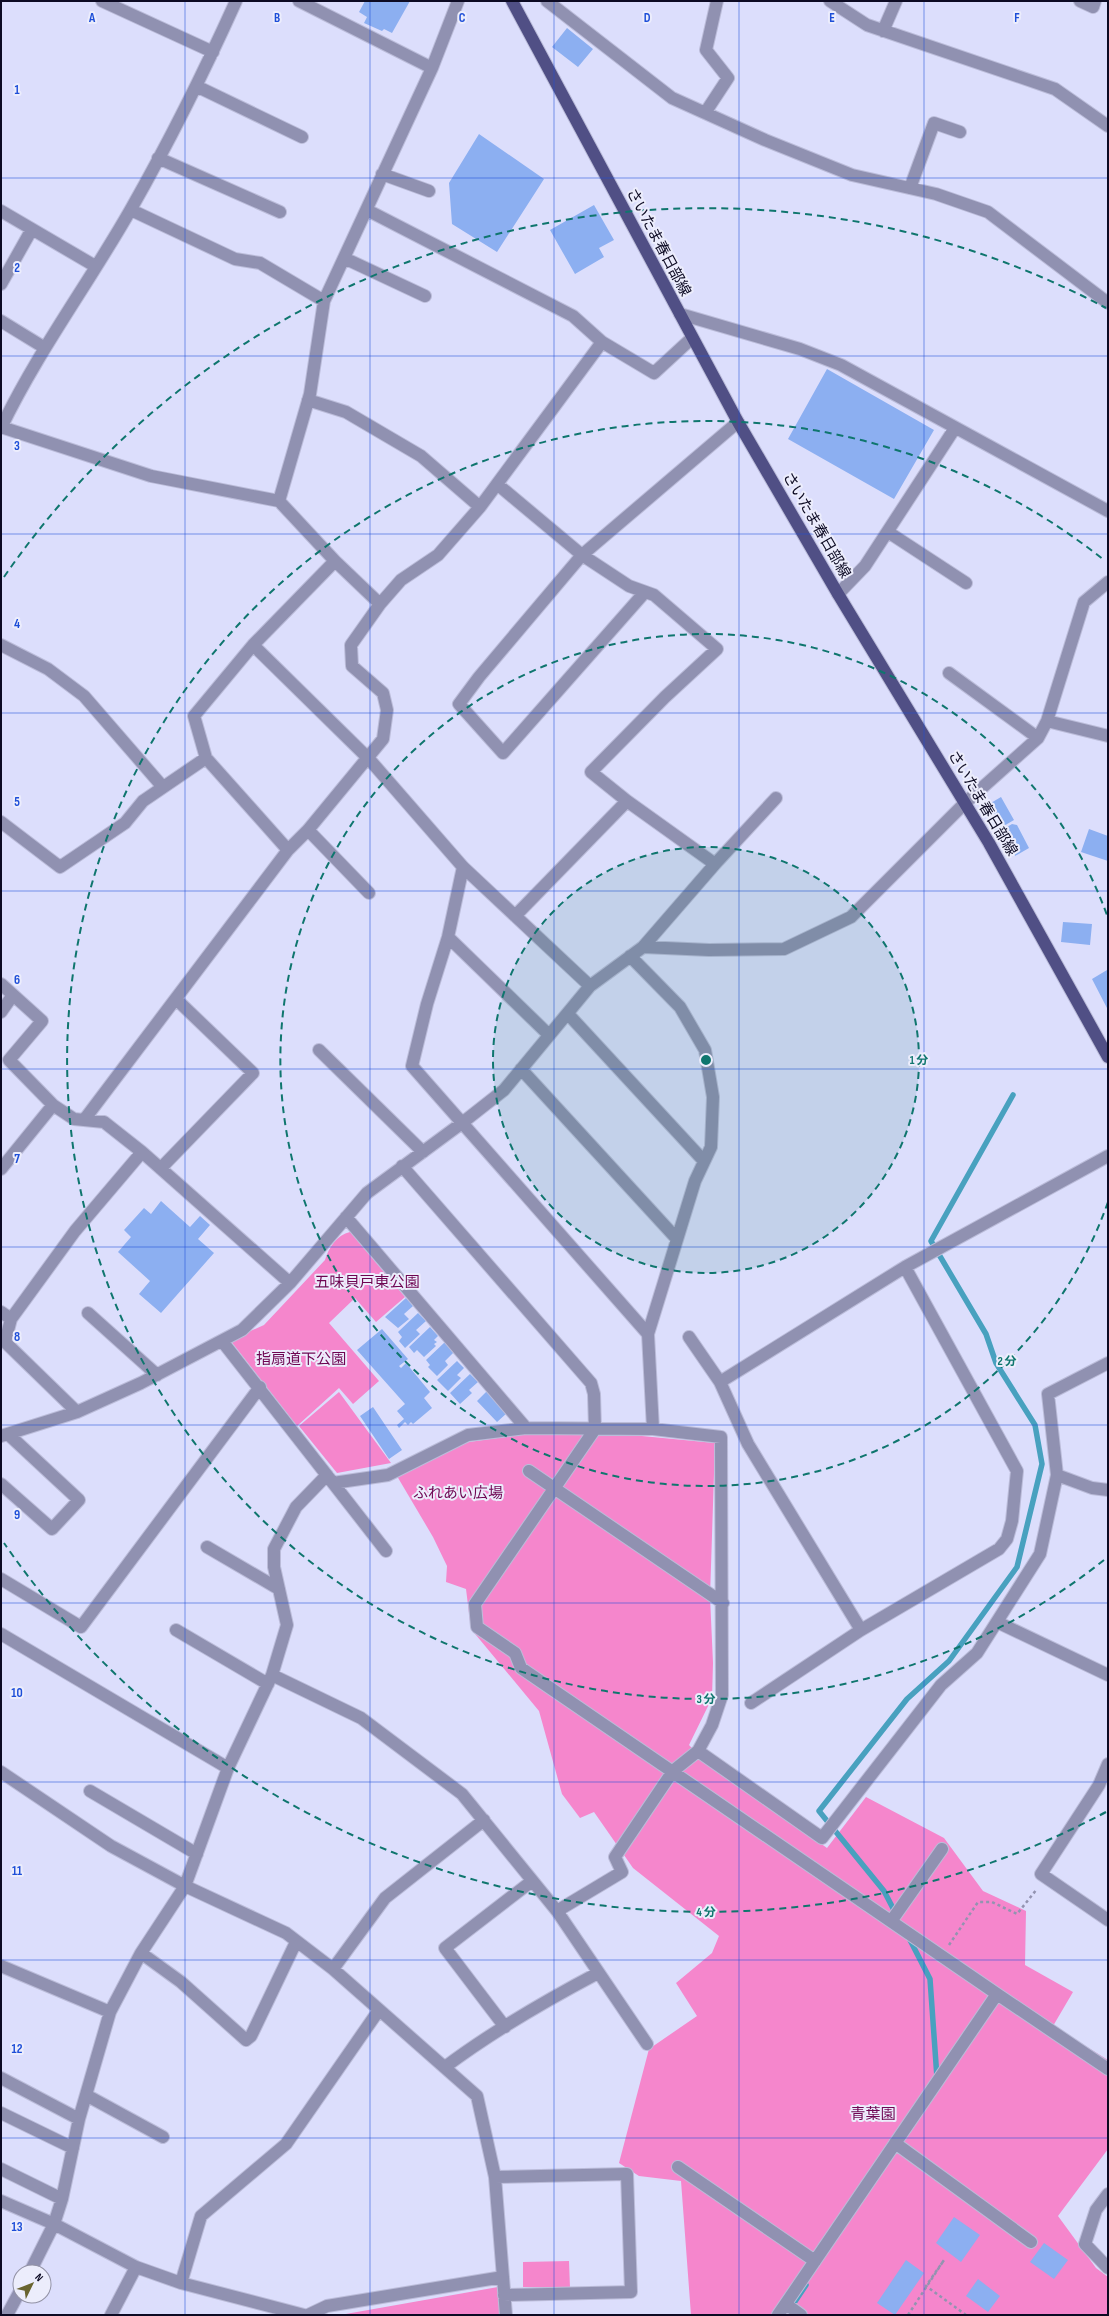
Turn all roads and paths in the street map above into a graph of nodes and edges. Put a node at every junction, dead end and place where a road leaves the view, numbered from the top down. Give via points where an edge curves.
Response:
1 (102, 1) edge
2 (236, 1) edge
3 (299, 1) edge
4 (458, 1) edge
5 (512, 1) edge
6 (547, 1) edge
7 (717, 1) edge
8 (830, 1) edge
9 (896, 1) edge
10 (1080, 1) edge
11 (1095, 1) edge
12 (883, 31) junction
13 (213, 52) junction
14 (432, 68) junction
15 (196, 86) junction
16 (705, 113) junction
17 (1108, 126) edge
18 (960, 132) dead end
19 (302, 137) dead end
20 (158, 158) junction
21 (382, 174) junction
22 (910, 188) junction
23 (429, 192) dead end
24 (131, 210) junction
25 (367, 210) junction
26 (1, 211) edge
27 (280, 212) dead end
28 (32, 229) junction
29 (344, 258) junction
30 (95, 266) junction
31 (1, 284) edge
32 (425, 296) dead end
33 (324, 301) junction
34 (1108, 303) edge
35 (680, 314) junction
36 (1, 321) edge
37 (692, 338) junction
38 (602, 342) junction
39 (45, 348) junction
40 (308, 400) junction
41 (738, 422) junction
42 (1, 428) edge
43 (955, 428) junction
44 (497, 484) junction
45 (279, 502) junction
46 (480, 507) junction
47 (1108, 510) edge
48 (888, 532) junction
49 (582, 555) junction
50 (335, 561) junction
51 (1108, 582) edge
52 (966, 583) dead end
53 (645, 592) junction
54 (838, 594) junction
55 (380, 604) junction
56 (1, 645) edge
57 (253, 645) junction
58 (949, 673) dead end
59 (1047, 720) junction
60 (1108, 736) edge
61 (1038, 738) junction
62 (206, 758) junction
63 (368, 759) junction
64 (162, 786) junction
65 (776, 798) dead end
66 (627, 801) junction
67 (965, 803) junction
68 (1, 822) edge
69 (308, 830) junction
70 (288, 850) junction
71 (715, 864) junction
72 (463, 867) junction
73 (368, 893) dead end
74 (515, 916) junction
75 (448, 937) junction
76 (643, 947) junction
77 (630, 956) junction
78 (1, 984) edge
79 (590, 986) junction
80 (13, 995) junction
81 (176, 999) junction
82 (1, 1012) edge
83 (568, 1014) junction
84 (549, 1035) junction
85 (319, 1050) dead end
86 (1108, 1057) edge
87 (521, 1069) junction
88 (53, 1105) junction
89 (84, 1120) junction
90 (462, 1123) junction
91 (142, 1152) junction
92 (423, 1152) junction
93 (1108, 1156) edge
94 (704, 1160) junction
95 (402, 1166) junction
96 (161, 1168) junction
97 (1, 1169) edge
98 (346, 1217) junction
99 (676, 1238) junction
100 (905, 1267) junction
101 (290, 1283) junction
102 (1, 1312) edge
103 (88, 1313) dead end
104 (11, 1319) junction
105 (648, 1334) junction
106 (689, 1337) dead end
107 (222, 1341) junction
108 (1108, 1363) edge
109 (157, 1375) junction
110 (720, 1382) junction
111 (260, 1387) junction
112 (77, 1412) junction
113 (526, 1428) junction
114 (595, 1429) junction
115 (653, 1429) junction
116 (5, 1435) edge
117 (529, 1471) dead end
118 (1057, 1475) junction
119 (330, 1479) junction
120 (1, 1484) edge
121 (554, 1488) junction
122 (1108, 1490) edge
123 (207, 1547) dead end
124 (386, 1551) dead end
125 (1, 1578) edge
126 (279, 1589) junction
127 (723, 1603) junction
128 (997, 1622) junction
129 (176, 1630) dead end
130 (861, 1630) junction
131 (1, 1634) edge
132 (1108, 1675) edge
133 (270, 1679) junction
134 (751, 1703) dead end
135 (698, 1751) junction
136 (1108, 1764) edge
137 (228, 1768) junction
138 (673, 1771) junction
139 (1, 1772) edge
140 (1104, 1788) edge
141 (90, 1791) dead end
142 (484, 1820) junction
143 (942, 1848) dead end
144 (197, 1854) junction
145 (1046, 1877) junction
146 (532, 1881) junction
147 (185, 1886) junction
148 (556, 1911) junction
149 (892, 1920) junction
150 (1108, 1920) edge
151 (296, 1942) junction
152 (141, 1953) junction
153 (942, 1956) junction
154 (1, 1966) edge
155 (333, 1969) junction
156 (598, 1973) junction
157 (997, 1994) junction
158 (380, 2010) junction
159 (110, 2012) junction
160 (505, 2027) junction
161 (648, 2044) dead end
162 (445, 2067) junction
163 (1108, 2069) edge
164 (1, 2078) edge
165 (86, 2094) junction
166 (1, 2113) edge
167 (79, 2119) junction
168 (163, 2137) dead end
169 (895, 2143) junction
170 (73, 2148) junction
171 (678, 2168) dead end
172 (1, 2169) edge
173 (495, 2177) junction
174 (1108, 2194) edge
175 (62, 2198) junction
176 (1, 2201) edge
177 (54, 2224) junction
178 (1031, 2242) dead end
179 (815, 2261) junction
180 (34, 2264) edge
181 (136, 2267) junction
182 (1108, 2268) edge
183 (503, 2277) junction
184 (181, 2283) junction
185 (504, 2295) junction
186 (12, 2302) edge
187 (786, 2304) junction
188 (6, 2310) edge
189 (110, 2315) edge
190 (309, 2315) edge
191 (506, 2315) edge
192 (778, 2315) edge
193 (801, 2315) edge
194 (908, 2315) edge
195 (966, 2315) edge

1 - 13 street
2 - 13 street
3 - 14 street
4 - 14 street
5 - 35 main road, さいたま春日部線
6 - 16 street via 672,98
7 - 16 street via 706,50 728,78
8 - 12 street via 867,26
9 - 12 street
10 - 11 street via 1093,6
12 - 17 street via 1055,89
13 - 15 street
14 - 21 street
15 - 19 street
15 - 20 street
16 - 22 street via 852,175
18 - 22 street via 934,123
20 - 24 street
20 - 27 street
21 - 23 street
21 - 25 street
22 - 34 street via 988,212
24 - 30 street
24 - 33 street via 235,259 260,263
25 - 29 street
25 - 38 street via 573,316
26 - 28 street
28 - 30 street
28 - 31 street
29 - 32 street
29 - 33 street
30 - 39 street
33 - 40 street
35 - 37 main road, さいたま春日部線
35 - 43 street via 800,349 842,365
36 - 39 street
37 - 38 street via 654,373
37 - 41 main road, さいたま春日部線
38 - 44 street
39 - 42 street
40 - 45 street
40 - 46 street via 346,412 421,456
41 - 49 street
41 - 54 main road, さいたま春日部線
42 - 45 street via 151,476
43 - 47 street
43 - 48 street
44 - 46 street
44 - 49 street
45 - 50 street
46 - 55 street via 438,556 401,580
48 - 52 street
48 - 54 street via 865,566
49 - 53 street via 630,586
49 - 53 street via 459,704 503,753
50 - 55 street
50 - 57 street
51 - 59 street via 1084,602
53 - 66 street via 654,595 717,648 591,772
54 - 67 main road, さいたま春日部線
55 - 63 street via 351,646 352,666 383,693 387,710 384,739
56 - 64 street via 48,669 84,696
57 - 62 street via 194,716
57 - 63 street
58 - 61 street
59 - 60 street
59 - 61 street
61 - 67 street
62 - 64 street
62 - 70 street
63 - 69 street
63 - 72 street
64 - 68 street via 143,801 125,823 60,868
65 - 71 street
66 - 71 street
66 - 74 street
67 - 76 street via 851,917 784,949 709,950
67 - 86 main road, さいたま春日部線
69 - 70 street
69 - 73 street
70 - 81 street
71 - 76 street
72 - 74 street
72 - 75 street
74 - 79 street
75 - 84 street
75 - 90 street via 427,1004 412,1066
76 - 77 street
77 - 79 street
77 - 94 street via 680,1007 705,1050 713,1097 711,1148
78 - 80 street
79 - 83 street
80 - 82 street
80 - 88 street via 42,1020 9,1060
81 - 89 street
81 - 96 street via 253,1073
83 - 84 street
83 - 94 street
84 - 87 street
85 - 92 street
87 - 90 street via 504,1090
87 - 99 street
88 - 89 street via 74,1119
88 - 97 street
89 - 91 street via 104,1122
90 - 92 street
90 - 105 street
91 - 96 street
91 - 104 street via 75,1231
92 - 95 street
93 - 100 street
94 - 99 street
95 - 98 street via 367,1193
95 - 114 street via 591,1383 594,1394
96 - 101 street
98 - 101 street
98 - 113 street
99 - 105 street
100 - 110 street
100 - 130 street via 1017,1471 1012,1521 1007,1540 999,1549
101 - 107 street via 242,1330
102 - 104 street
103 - 109 street
104 - 112 street via 5,1342
105 - 115 street
106 - 110 street
107 - 109 street
107 - 111 street
108 - 118 street via 1048,1394
109 - 112 street
110 - 130 street via 748,1444
111 - 119 street
111 - 125 street via 81,1627
112 - 116 street
113 - 114 street
113 - 119 street via 468,1435 388,1475
114 - 115 street
114 - 121 street
115 - 127 street via 721,1437
116 - 120 street via 79,1500 52,1529
117 - 121 street
118 - 122 street via 1092,1488
118 - 128 street via 1040,1554
119 - 124 street
119 - 126 street via 296,1507 274,1549 274,1567
121 - 127 street
121 - 138 street via 474,1604 477,1627 514,1653 521,1668
123 - 126 street
126 - 133 street via 288,1625
127 - 135 street via 722,1695 712,1725
128 - 132 street
128 - 135 street via 977,1653 941,1685 822,1838
129 - 133 street
130 - 134 street
131 - 137 street
133 - 137 street
133 - 142 street via 360,1718 462,1794
135 - 138 street
136 - 140 street
137 - 144 street
138 - 148 street via 615,1857 622,1872
138 - 149 street
139 - 147 street via 111,1846
140 - 145 street via 1041,1874
141 - 144 street
142 - 146 street
142 - 155 street via 385,1898
143 - 149 street
144 - 147 street
145 - 150 street
145 - 153 path via 1017,1914 992,1902 978,1902
146 - 148 street
146 - 160 street via 445,1948
147 - 151 street via 286,1933
147 - 152 street
148 - 156 street
149 - 153 street
151 - 152 street via 251,2036 246,2040 182,1982
151 - 155 street
152 - 159 street
153 - 157 street
154 - 159 street
155 - 158 street
156 - 160 street via 533,2008
156 - 161 street
157 - 163 street
157 - 169 street
158 - 162 street
158 - 184 street via 286,2144 201,2216
159 - 165 street
160 - 162 street
162 - 173 street via 477,2096
164 - 167 street
165 - 167 street
165 - 168 street
166 - 170 street
167 - 170 street
169 - 178 street
169 - 179 street
170 - 175 street
171 - 179 street
172 - 175 street
173 - 183 street
173 - 185 street via 628,2174 631,2292
174 - 182 street via 1096,2210 1085,2244
175 - 177 street
176 - 177 street
177 - 180 street
177 - 181 street
179 - 187 street
181 - 184 street
181 - 189 street
183 - 185 street
183 - 190 street via 327,2306
184 - 190 street
185 - 191 street
186 - 188 street
187 - 192 street
187 - 193 street
194 - 195 path via 944,2260 926,2286

